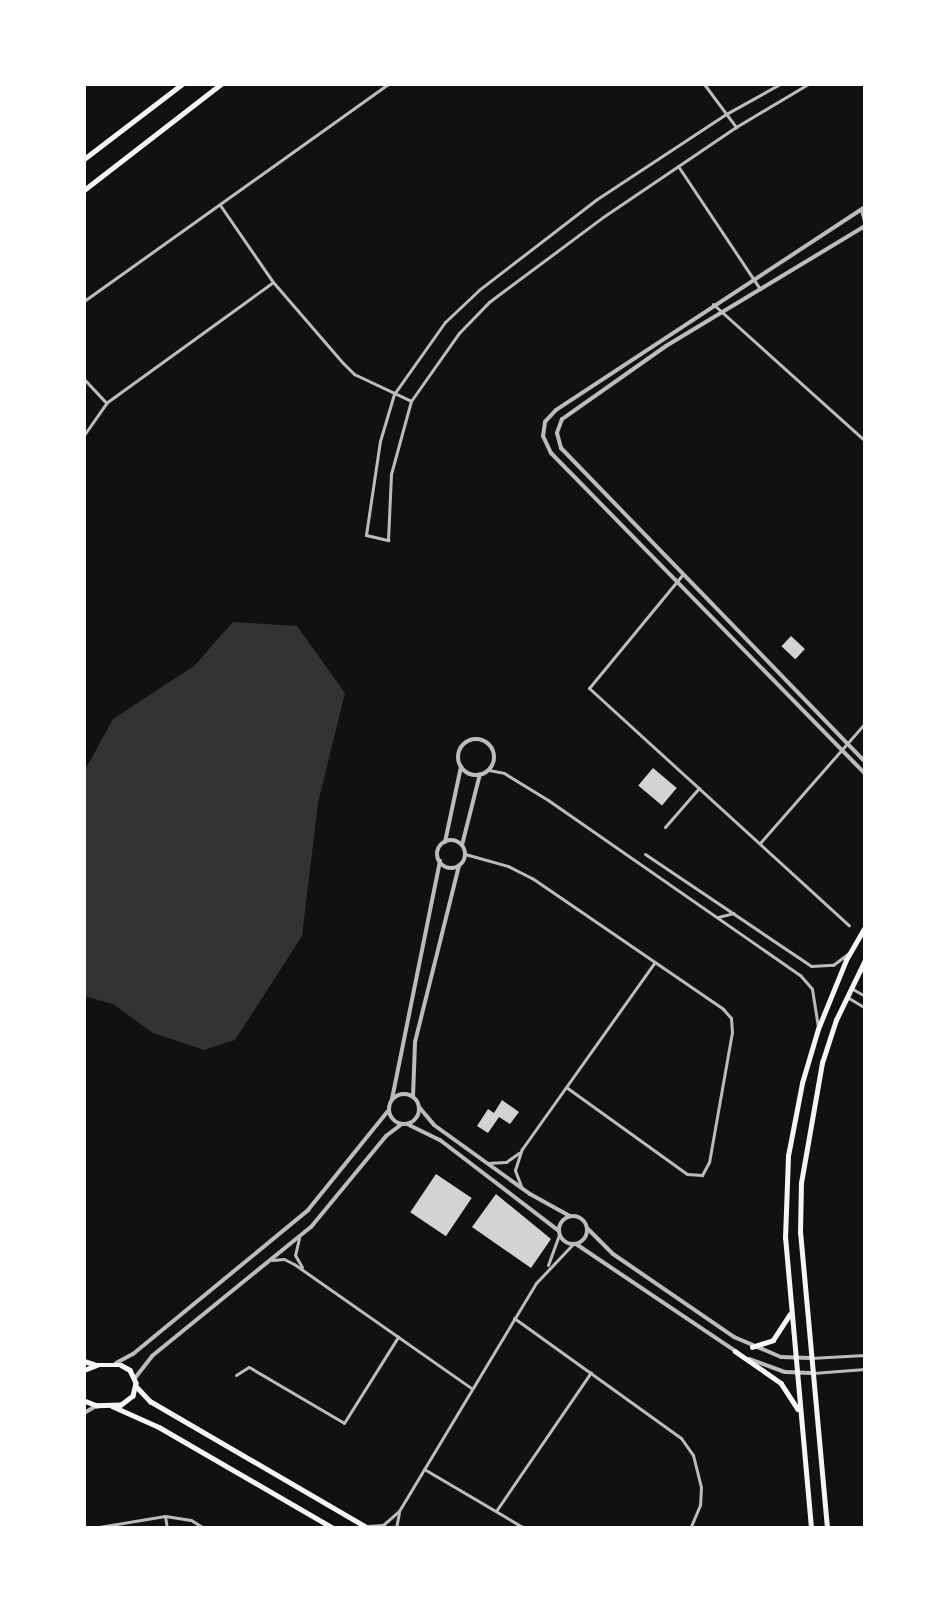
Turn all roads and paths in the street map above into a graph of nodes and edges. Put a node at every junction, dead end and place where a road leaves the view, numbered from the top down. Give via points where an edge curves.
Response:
1 (182, 84) edge
2 (221, 84) edge
3 (388, 84) edge
4 (704, 84) edge
5 (780, 84) edge
6 (808, 84) edge
7 (726, 114) junction
8 (735, 127) junction
9 (84, 159) edge
10 (678, 166) junction
11 (84, 190) edge
12 (220, 206) junction
13 (863, 209) edge
14 (865, 225) edge
15 (752, 279) junction
16 (273, 282) junction
17 (760, 290) junction
18 (84, 301) edge
19 (713, 304) junction
20 (722, 312) junction
21 (84, 379) edge
22 (394, 394) junction
23 (411, 401) junction
24 (106, 403) junction
25 (84, 435) edge
26 (865, 441) edge
27 (683, 574) junction
28 (677, 582) junction
29 (865, 723) edge
30 (846, 744) junction
31 (840, 751) junction
32 (865, 762) edge
33 (461, 767) junction
34 (489, 770) junction
35 (480, 774) junction
36 (865, 774) edge
37 (699, 788) junction
38 (665, 827) dead end
39 (444, 842) junction
40 (760, 843) junction
41 (462, 845) junction
42 (465, 854) junction
43 (645, 854) dead end
44 (440, 861) junction
45 (459, 865) junction
46 (734, 913) junction
47 (717, 917) junction
48 (849, 925) dead end
49 (865, 927) edge
50 (852, 950) junction
51 (865, 960) edge
52 (654, 963) junction
53 (850, 988) junction
54 (865, 996) edge
55 (847, 997) junction
56 (865, 1008) edge
57 (818, 1029) junction
58 (567, 1087) junction
59 (413, 1097) junction
60 (392, 1099) junction
61 (419, 1107) junction
62 (388, 1111) junction
63 (402, 1124) junction
64 (407, 1124) junction
65 (522, 1149) junction
66 (487, 1163) junction
67 (522, 1189) junction
68 (570, 1216) junction
69 (588, 1229) junction
70 (559, 1233) junction
71 (299, 1238) junction
72 (575, 1244) junction
73 (272, 1260) junction
74 (546, 1269) junction
75 (305, 1271) junction
76 (790, 1313) junction
77 (514, 1318) junction
78 (399, 1336) junction
79 (752, 1347) junction
80 (735, 1351) junction
81 (865, 1355) edge
82 (810, 1358) junction
83 (84, 1360) edge
84 (794, 1360) junction
85 (116, 1364) junction
86 (97, 1365) junction
87 (865, 1369) edge
88 (84, 1370) edge
89 (591, 1372) junction
90 (796, 1373) junction
91 (811, 1373) junction
92 (236, 1375) dead end
93 (135, 1378) junction
94 (136, 1386) junction
95 (471, 1388) junction
96 (84, 1401) edge
97 (97, 1406) junction
98 (112, 1406) junction
99 (84, 1413) edge
100 (800, 1414) junction
101 (424, 1469) junction
102 (399, 1511) junction
103 (496, 1511) junction
104 (165, 1516) junction
105 (367, 1527) edge
106 (93, 1528) edge
107 (167, 1528) edge
108 (204, 1528) edge
109 (333, 1528) edge
110 (396, 1528) edge
111 (524, 1528) edge
112 (690, 1528) edge
113 (811, 1528) edge
114 (827, 1528) edge

1 - 9 main road
2 - 11 main road
3 - 12 street
4 - 7 street
5 - 7 street
6 - 8 street
7 - 8 street
7 - 22 street via 597,199 479,290 445,322
8 - 10 street
10 - 15 street
10 - 23 street via 489,302 459,333
12 - 16 street
12 - 18 street
13 - 14 street
13 - 15 street
14 - 17 street
15 - 17 street
15 - 19 street
16 - 22 street via 354,374
16 - 24 street
17 - 20 street
19 - 20 street
19 - 28 street via 556,410 545,422 543,436 551,453
20 - 26 street
20 - 27 street via 562,419 557,433 561,448
21 - 24 street
22 - 23 street
22 - 23 street via 371,492 366,535 376,540 388,540 391,474
24 - 25 street
27 - 28 street
27 - 30 street
28 - 31 street
28 - 37 street via 589,688
29 - 30 street
30 - 31 street
30 - 32 street
31 - 36 street
31 - 40 street
33 - 34 street via 460,749 476,740 487,744 493,753
33 - 35 street via 472,775
33 - 39 street
34 - 35 street
34 - 47 street via 504,773 532,790
35 - 41 street
37 - 38 street
37 - 40 street
39 - 41 street via 454,840
39 - 44 street via 438,853
40 - 48 street
41 - 42 street
42 - 45 street
42 - 52 street via 508,866 531,878
43 - 46 street
44 - 45 street via 448,867
44 - 60 street
45 - 59 street via 415,1042
46 - 47 street
46 - 50 street via 811,966 833,965
47 - 57 street via 806,981 814,997
49 - 50 main road
50 - 57 main road
51 - 53 main road
52 - 58 street
52 - 58 street via 731,1018 732,1032 706,1172 698,1176 687,1174
53 - 54 street
53 - 55 main road
55 - 56 street
55 - 82 main road via 822,1063 803,1161 800,1233
57 - 76 main road via 788,1156 784,1211
58 - 65 street
59 - 60 street via 402,1093
59 - 61 street
60 - 62 street
61 - 64 street via 416,1118
61 - 66 street via 434,1125
62 - 63 street via 393,1120
62 - 85 street via 333,1183 300,1218
63 - 64 street
63 - 71 street via 386,1136 339,1197
64 - 70 street via 440,1140
65 - 66 street via 506,1162
65 - 67 street via 515,1170
66 - 67 street
67 - 68 street
68 - 69 street via 581,1218
68 - 70 street via 561,1222
69 - 72 street via 586,1237
69 - 79 street via 613,1254
70 - 72 street
70 - 74 street
71 - 73 street
71 - 75 street via 296,1255
72 - 74 street
72 - 80 street
73 - 75 street via 284,1259
73 - 93 street via 152,1356
74 - 77 street
75 - 78 street
76 - 79 main road via 773,1340
76 - 84 main road
77 - 89 street
77 - 95 street
78 - 92 street via 344,1423 249,1367
78 - 95 street
79 - 84 street
80 - 90 street via 768,1367
80 - 100 main road via 781,1383
81 - 82 street
82 - 84 street
82 - 91 main road
83 - 86 main road
84 - 90 main road
85 - 86 main road
85 - 93 main road via 126,1367
86 - 88 main road
87 - 91 street
89 - 103 street
89 - 112 street via 673,1430 687,1445 701,1486
90 - 91 street
90 - 100 main road
91 - 114 main road
93 - 94 main road
94 - 98 main road via 129,1400
94 - 105 main road via 156,1404
95 - 101 street
96 - 97 main road
97 - 98 main road
97 - 99 street
98 - 109 main road via 170,1433
100 - 113 main road
101 - 102 street
101 - 103 street
102 - 105 street via 383,1524
102 - 110 street
103 - 111 street
104 - 106 street
104 - 107 street
104 - 108 street via 191,1520

